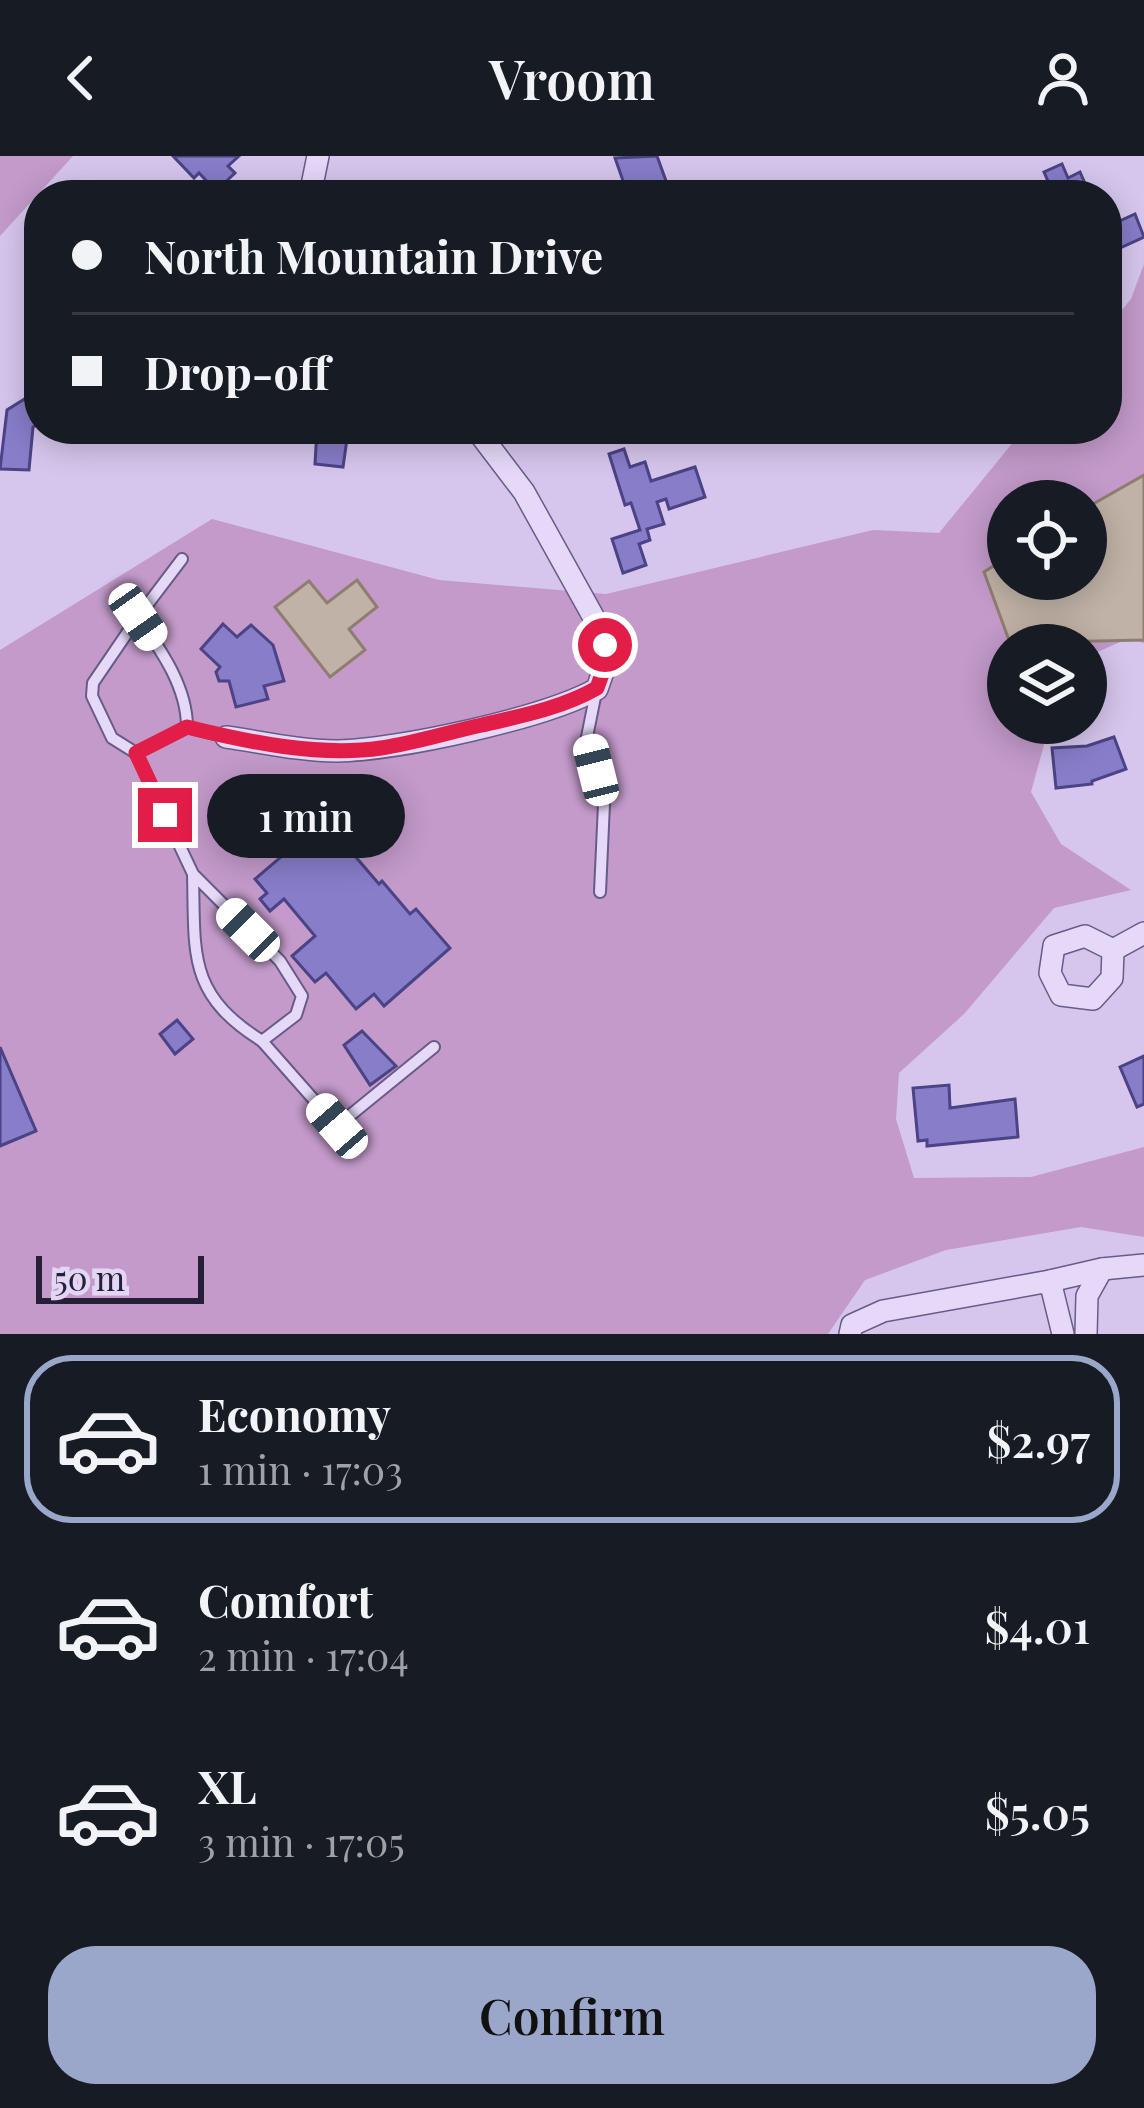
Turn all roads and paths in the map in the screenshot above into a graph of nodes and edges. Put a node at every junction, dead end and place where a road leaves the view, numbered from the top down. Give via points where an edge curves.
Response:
1 (487, 444) edge
2 (182, 559) dead end
3 (138, 617) junction
4 (597, 688) junction
5 (187, 727) junction
6 (226, 737) joint
7 (136, 753) junction
8 (193, 874) junction
9 (600, 892) dead end
10 (1144, 933) edge
11 (1114, 950) dead end
12 (262, 1041) junction
13 (434, 1047) dead end
14 (1144, 1265) edge
15 (1102, 1269) junction
16 (1050, 1281) junction
17 (850, 1334) edge
18 (1063, 1334) edge
19 (1086, 1334) edge

1 - 4 street via 524,492 594,618 606,663
2 - 3 lane
3 - 5 lane via 187,705
3 - 7 lane via 92,696 112,738
4 - 6 street via 536,713 382,748 332,751
4 - 9 lane via 587,736 604,804
5 - 6 lane
5 - 7 lane
7 - 8 lane
8 - 12 lane via 201,977 214,1004
8 - 12 lane via 280,962 302,996 296,1016
10 - 11 street
12 - 13 lane via 337,1126
14 - 15 street
15 - 16 street
15 - 19 street via 1088,1296
16 - 17 street via 883,1311 852,1325
16 - 18 street

